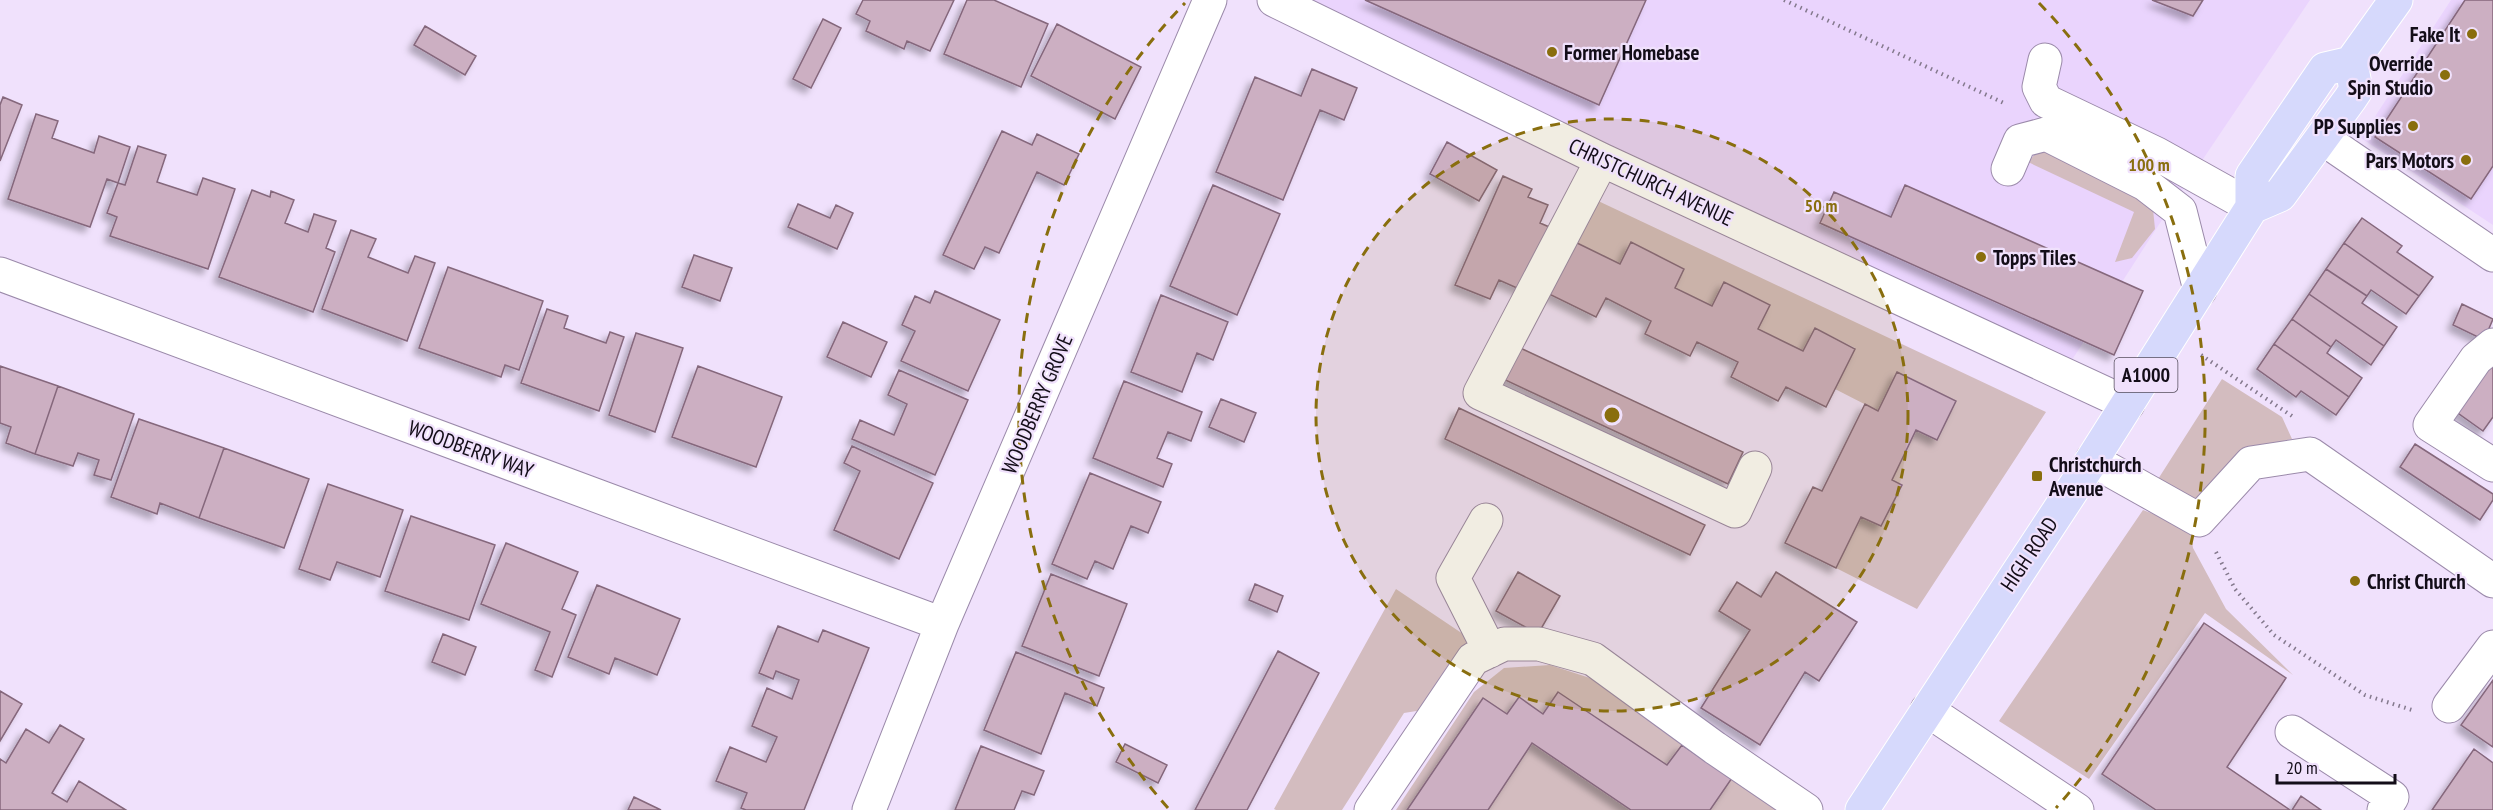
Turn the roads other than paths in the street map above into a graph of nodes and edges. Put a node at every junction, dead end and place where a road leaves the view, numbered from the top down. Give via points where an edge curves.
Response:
1 (1210, 0) edge
2 (1274, 0) edge
3 (2396, 0) edge
4 (2045, 60) dead end
5 (2351, 63) junction
6 (2322, 138) junction
7 (1602, 160) junction
8 (2008, 170) dead end
9 (2252, 207) junction
10 (2493, 255) edge
11 (0, 274) edge
12 (2200, 290) junction
13 (2493, 345) edge
14 (2128, 404) junction
15 (2092, 460) junction
16 (2493, 465) edge
17 (1755, 468) dead end
18 (1485, 520) dead end
19 (2493, 581) edge
20 (942, 624) junction
21 (2493, 647) edge
22 (1490, 651) junction
23 (2449, 706) road end
24 (1926, 710) junction
25 (2292, 732) dead end
26 (869, 810) edge
27 (1371, 810) edge
28 (1806, 810) edge
29 (1862, 810) edge
30 (2077, 810) edge
31 (2384, 810) edge

1 - 20 street, WOODBERRY GROVE
2 - 7 street, CHRISTCHURCH AVENUE
3 - 5 main road
4 - 9 street via 2038,87 2046,101 2157,154
5 - 6 main road via 2356,90
5 - 9 main road via 2325,69 2289,121 2252,176
6 - 9 main road via 2280,195
6 - 10 street
7 - 14 street, CHRISTCHURCH AVENUE
7 - 17 street via 1480,393 1735,511
8 - 12 street via 2020,141 2046,134 2145,184 2180,211
9 - 12 main road, HIGH ROAD / A1000
11 - 20 street, WOODBERRY WAY
12 - 14 main road, HIGH ROAD / A1000
13 - 16 street via 2476,359 2430,425
14 - 15 main road, HIGH ROAD / A1000
15 - 19 street via 2199,520 2251,462 2310,454
15 - 24 main road, HIGH ROAD / A1000
18 - 22 street via 1453,578
20 - 26 street, WOODBERRY GROVE
21 - 23 street
22 - 27 street via 1473,659
22 - 28 street via 1504,644 1539,644 1593,659
24 - 29 main road, HIGH ROAD / A1000
24 - 30 street
25 - 31 street via 2392,797

